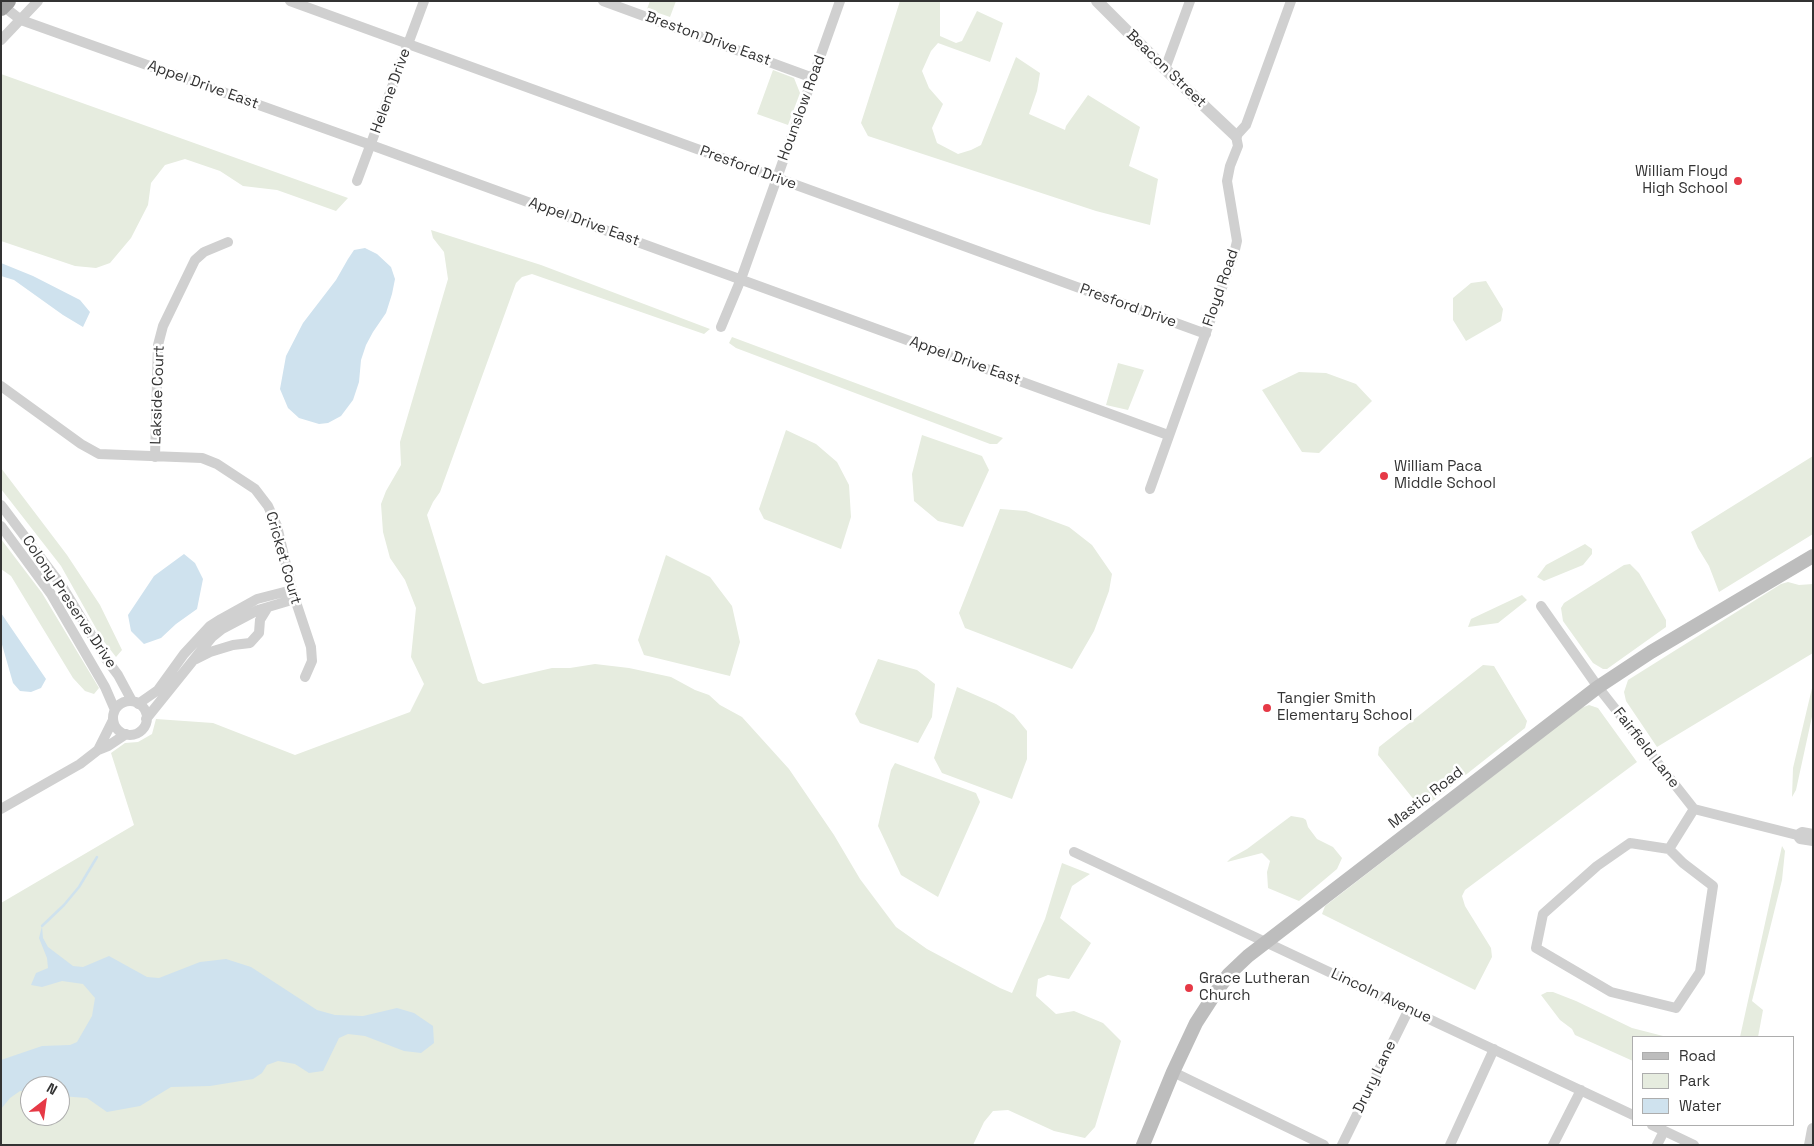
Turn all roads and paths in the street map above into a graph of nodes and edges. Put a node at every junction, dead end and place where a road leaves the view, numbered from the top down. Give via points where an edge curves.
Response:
1 (38, 1) edge
2 (290, 1) edge
3 (424, 1) edge
4 (603, 1) edge
5 (840, 1) edge
6 (1097, 1) edge
7 (1190, 1) edge
8 (1291, 1) edge
9 (4, 5) edge
10 (21, 20) junction
11 (1, 40) edge
12 (408, 45) junction
13 (1165, 69) junction
14 (813, 78) junction
15 (1236, 136) junction
16 (371, 145) junction
17 (777, 178) junction
18 (357, 181) dead end
19 (228, 242) dead end
20 (741, 279) junction
21 (722, 327) dead end
22 (1206, 334) junction
23 (1, 386) edge
24 (1168, 435) junction
25 (156, 457) junction
26 (1150, 490) dead end
27 (1, 505) edge
28 (1, 526) edge
29 (1813, 556) edge
30 (294, 595) junction
31 (1542, 606) dead end
32 (253, 612) junction
33 (193, 661) junction
34 (305, 677) dead end
35 (1598, 687) junction
36 (135, 703) junction
37 (114, 715) junction
38 (146, 719) junction
39 (126, 734) junction
40 (98, 750) junction
41 (1694, 809) junction
42 (1, 810) edge
43 (1797, 834) junction
44 (1813, 834) edge
45 (1813, 841) edge
46 (1669, 849) junction
47 (1074, 852) dead end
48 (1266, 941) junction
49 (1409, 1009) junction
50 (1494, 1049) junction
51 (1173, 1072) junction
52 (1581, 1090) junction
53 (1632, 1116) edge
54 (1654, 1126) edge
55 (1813, 1129) edge
56 (1664, 1131) junction
57 (1143, 1145) edge
58 (1324, 1145) edge
59 (1342, 1145) edge
60 (1450, 1145) edge
61 (1553, 1145) edge
62 (1657, 1145) edge
63 (1694, 1145) edge
64 (1810, 1145) edge

1 - 10 street
2 - 12 street, Presford Drive
3 - 12 street, Helene Drive
4 - 14 street, Breston Drive East
5 - 14 street, Hounslow Road
6 - 13 street, Beacon Street
7 - 13 street
8 - 15 street, Floyd Road via 1246,125
9 - 10 street, Appel Drive East
10 - 11 street
10 - 16 street, Appel Drive East
12 - 16 street, Helene Drive
12 - 17 street, Presford Drive
13 - 15 street, Beacon Street
14 - 17 street, Hounslow Road
15 - 22 street, Floyd Road via 1238,146 1227,181 1237,241
16 - 18 street, Helene Drive
16 - 20 street, Appel Drive East
17 - 20 street, Hounslow Road
17 - 22 street, Presford Drive
19 - 25 street, Lakside Court via 204,252 195,260 163,326 158,346
20 - 21 street, Hounslow Road
20 - 24 street, Appel Drive East
22 - 24 street, Floyd Road
23 - 25 street, Cricket Court via 98,454
24 - 26 street, Floyd Road
25 - 30 street, Cricket Court via 202,458 255,489 268,506 276,526
27 - 36 street, Colony Preserve Drive via 57,578
28 - 37 street, Colony Preserve Drive via 51,594 105,687
29 - 35 main road, Mastic Road
30 - 32 street
30 - 32 street via 257,599
30 - 34 street, Cricket Court via 311,647 312,661
31 - 35 street, Fairfield Lane
32 - 33 street via 212,637
32 - 33 street via 259,633 250,643 233,644
32 - 36 street via 220,619 184,654 158,690
33 - 38 street
35 - 41 street, Fairfield Lane
35 - 48 main road, Mastic Road
36 - 37 street via 122,703
36 - 38 street via 144,710
37 - 39 street via 117,729
37 - 40 street
38 - 39 street via 139,732
39 - 40 street
40 - 42 street
41 - 43 street
41 - 46 street
43 - 44 street
43 - 45 street via 1800,839
46 - 46 street via 1630,843 1597,866 1543,914 1536,948 1611,992 1676,1008 1700,972 1712,886
47 - 48 street, Lincoln Avenue
48 - 49 street, Lincoln Avenue
48 - 51 main road, Mastic Road via 1229,974 1218,989 1196,1023
49 - 50 street, Lincoln Avenue
49 - 59 street, Drury Lane
50 - 52 street, Lincoln Avenue
50 - 60 street
51 - 57 main road, Mastic Road
51 - 58 street
52 - 53 street, Lincoln Avenue
52 - 61 street
54 - 56 street
55 - 64 street
56 - 62 street
56 - 63 street

